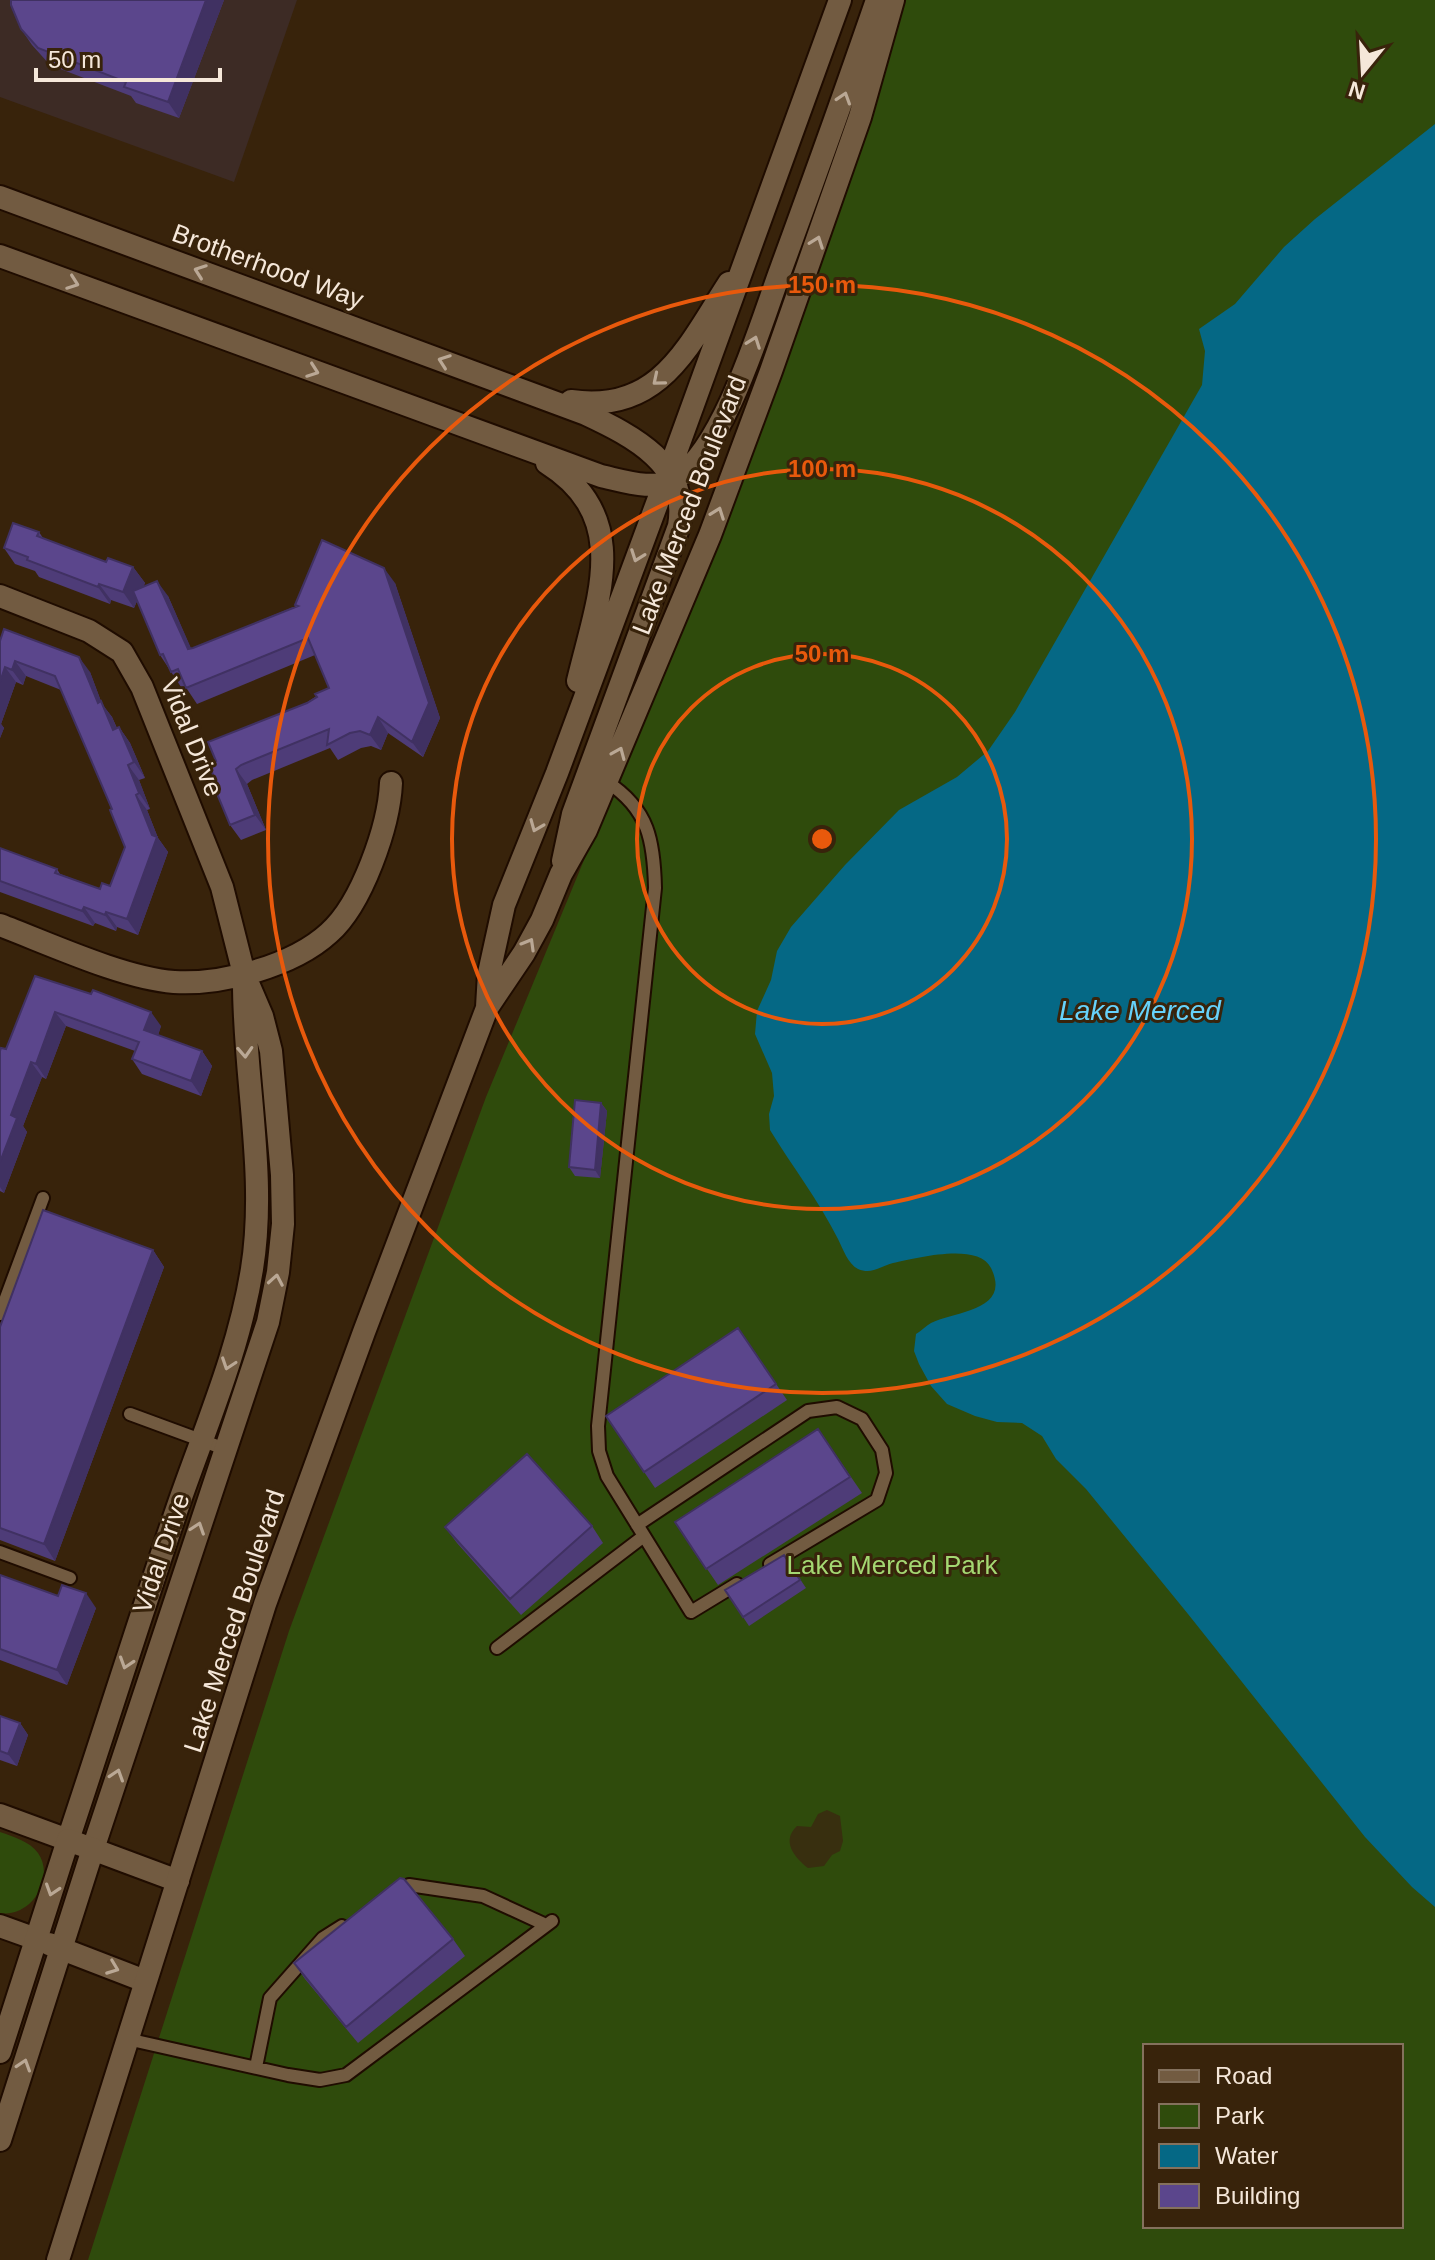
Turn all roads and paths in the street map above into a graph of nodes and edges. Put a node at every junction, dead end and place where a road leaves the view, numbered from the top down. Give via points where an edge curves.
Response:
1 (840, 0) edge
2 (877, 0) edge
3 (893, 0) edge
4 (0, 197) edge
5 (751, 248) junction
6 (0, 256) edge
7 (517, 388) junction
8 (499, 440) junction
9 (669, 478) junction
10 (0, 596) edge
11 (557, 773) junction
12 (607, 782) junction
13 (391, 783) dead end
14 (561, 874) junction
15 (0, 925) edge
16 (244, 974) junction
17 (487, 1008) junction
18 (43, 1198) dead end
19 (0, 1314) edge
20 (130, 1414) dead end
21 (201, 1440) junction
22 (225, 1449) junction
23 (640, 1531) junction
24 (0, 1552) edge
25 (758, 1572) edge
26 (70, 1578) dead end
27 (744, 1580) edge
28 (497, 1648) dead end
29 (0, 1815) edge
30 (68, 1840) junction
31 (93, 1849) junction
32 (178, 1881) junction
33 (385, 1900) edge
34 (348, 1923) edge
35 (0, 1928) edge
36 (36, 1939) junction
37 (61, 1948) junction
38 (145, 1981) junction
39 (127, 2039) junction
40 (0, 2052) edge
41 (256, 2067) junction
42 (0, 2140) edge
43 (58, 2260) edge

1 - 5 main road, Lake Merced Boulevard
9 -> 2 main road via 685,472 702,452 736,390
12 -> 3 main road, Lake Merced Boulevard via 710,535 771,371 860,117
7 -> 4 main road, Brotherhood Way
5 -> 7 main road via 674,367 647,390 593,404
5 - 9 main road, Lake Merced Boulevard
6 -> 8 main road
7 - 9 main road via 629,436
8 - 9 main road via 601,476 641,484
8 - 11 main road via 551,466 579,490 604,547 602,577
9 -> 11 main road, Lake Merced Boulevard
9 - 14 main road via 681,501 678,531 577,803
10 - 16 main road, Vidal Drive via 89,631 122,652 142,687 222,887
11 -> 17 main road, Lake Merced Boulevard via 504,905
12 - 14 main road, Lake Merced Boulevard
12 - 23 lane via 640,813 655,867 598,1439 601,1463
13 - 16 main road via 389,808 370,866 330,933 293,957
17 -> 14 main road, Lake Merced Boulevard via 542,920
15 - 16 main road via 136,975 173,982
16 -> 21 main road, Vidal Drive via 257,1223 243,1316
22 -> 16 main road, Vidal Drive via 268,1322 283,1224 271,1051
17 - 32 main road, Lake Merced Boulevard via 274,1578
18 - 19 lane
20 - 21 lane
21 - 22 lane
21 -> 30 main road, Vidal Drive
31 -> 22 main road, Vidal Drive
23 - 25 lane via 808,1411 837,1407 862,1419 882,1450 886,1473 877,1500
23 - 27 lane via 691,1612
23 - 28 lane
24 - 26 lane
29 - 30 main road
30 - 31 main road
30 -> 36 main road, Vidal Drive
31 - 32 main road
31 - 37 main road, Vidal Drive
32 - 38 main road, Lake Merced Boulevard
33 - 41 lane via 409,1885 483,1896 549,1923 346,2075 320,2080
34 - 41 lane via 323,1938 270,1998
35 - 36 main road
36 - 37 main road
36 - 40 main road, Vidal Drive
37 -> 38 main road
42 -> 37 main road, Vidal Drive
38 - 39 main road, Lake Merced Boulevard
39 - 41 lane
39 - 43 main road, Lake Merced Boulevard

